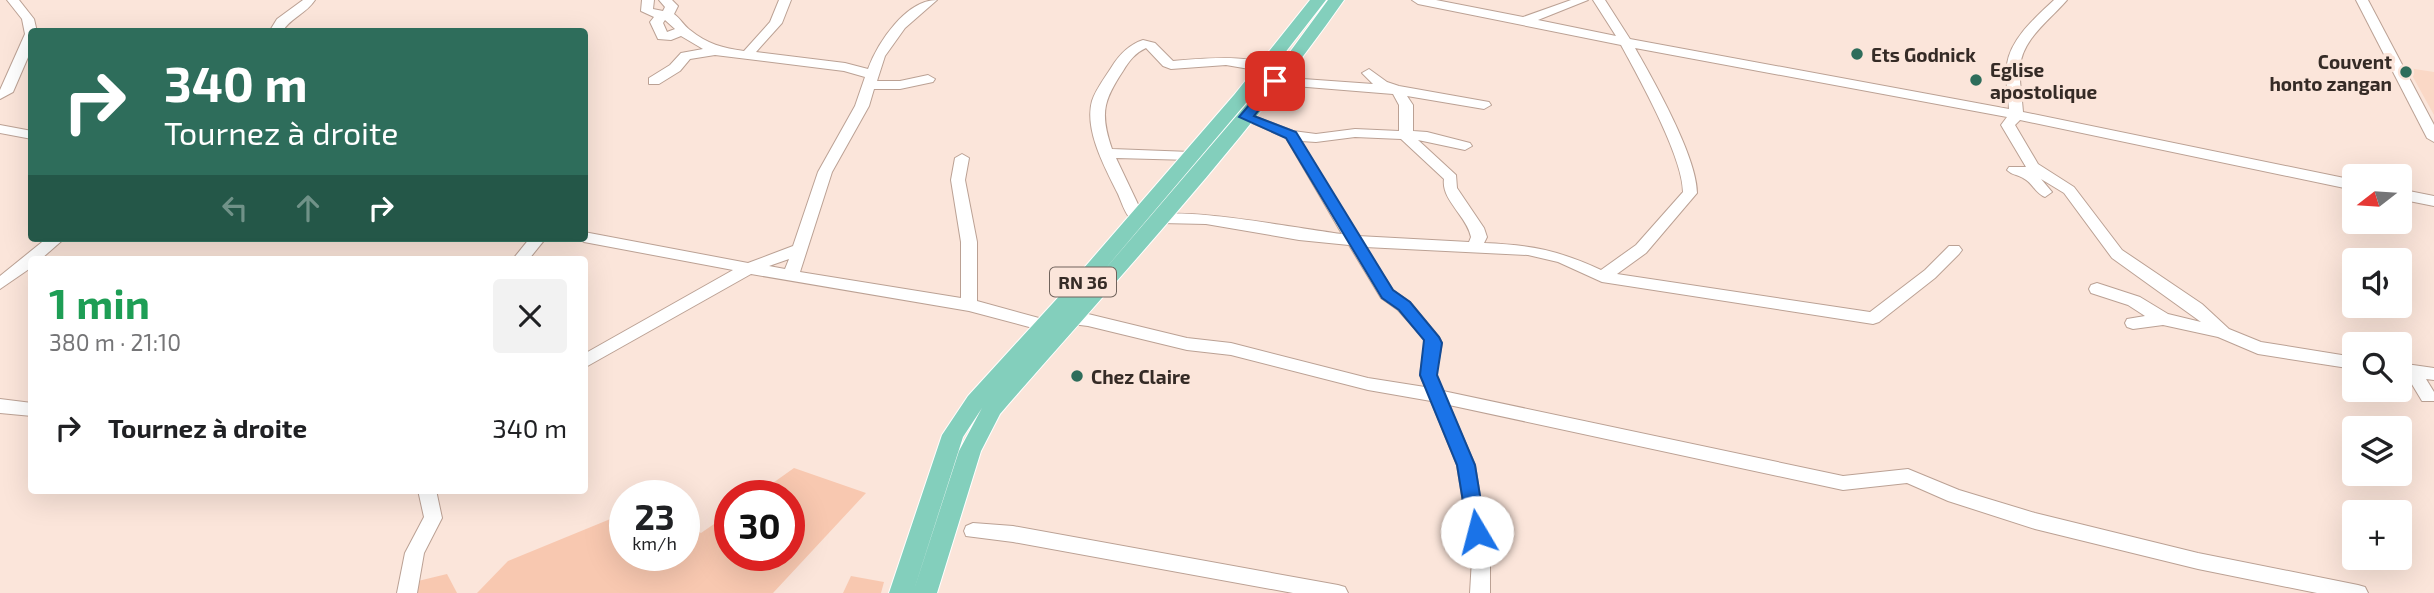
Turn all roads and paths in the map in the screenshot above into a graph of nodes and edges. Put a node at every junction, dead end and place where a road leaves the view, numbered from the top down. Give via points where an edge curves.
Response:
1 (13, 0) edge
2 (309, 0) edge
3 (648, 0) edge
4 (666, 0) edge
5 (785, 0) edge
6 (932, 0) edge
7 (1318, 0) edge
8 (1336, 0) edge
9 (1418, 0) edge
10 (1582, 0) edge
11 (1599, 0) edge
12 (2061, 0) edge
13 (2362, 0) edge
14 (665, 15) junction
15 (1523, 22) junction
16 (30, 28) edge
17 (277, 28) edge
18 (682, 31) junction
19 (28, 40) edge
20 (1628, 42) junction
21 (715, 51) junction
22 (746, 56) junction
23 (1369, 73) dead end
24 (1271, 75) junction
25 (928, 79) dead end
26 (870, 80) junction
27 (654, 81) dead end
28 (1397, 90) junction
29 (3, 94) edge
30 (1484, 105) dead end
31 (0, 111) edge
32 (2016, 116) junction
33 (1245, 117) junction
34 (0, 129) edge
35 (28, 134) edge
36 (1291, 135) junction
37 (1406, 137) junction
38 (2434, 138) edge
39 (1465, 146) dead end
40 (1107, 153) junction
41 (1191, 156) junction
42 (962, 158) dead end
43 (2014, 170) dead end
44 (2031, 171) junction
45 (2342, 183) edge
46 (2045, 192) dead end
47 (2412, 197) edge
48 (2434, 201) edge
49 (1161, 218) junction
50 (1138, 219) junction
51 (588, 238) edge
52 (1355, 241) junction
53 (52, 242) edge
54 (535, 242) edge
55 (1473, 248) junction
56 (801, 249) junction
57 (1954, 250) dead end
58 (35, 256) edge
59 (523, 256) edge
60 (28, 261) edge
61 (749, 268) junction
62 (791, 276) junction
63 (1602, 277) junction
64 (0, 284) edge
65 (2097, 289) dead end
66 (969, 305) junction
67 (2163, 318) junction
68 (1070, 320) junction
69 (2133, 323) dead end
70 (1044, 325) junction
71 (2223, 333) junction
72 (588, 360) edge
73 (2342, 361) edge
74 (2412, 371) edge
75 (2434, 374) edge
76 (2412, 377) edge
77 (1437, 396) junction
78 (2428, 396) dead end
79 (0, 407) edge
80 (28, 410) edge
81 (428, 494) edge
82 (973, 531) dead end
83 (407, 593) edge
84 (901, 593) edge
85 (925, 593) edge
86 (1338, 593) edge
87 (1480, 593) edge
88 (2358, 593) edge

1 - 16 street
2 - 17 street
3 - 14 street via 647,11
4 - 14 street via 672,6
5 - 22 street via 776,23
6 - 26 street via 891,37
7 - 24 main road, RN 36
8 - 24 main road, RN 36
9 - 15 street
10 - 15 street
11 - 20 street
12 - 32 street via 2043,17 2014,61
13 - 38 street
14 - 18 street
14 - 18 street via 656,22 663,36
15 - 20 street
18 - 21 street
19 - 29 street
20 - 32 street
20 - 63 street via 1659,100 1690,179 1690,193 1641,249
21 - 22 street
21 - 27 street via 686,56
22 - 26 street via 845,67
23 - 28 street via 1382,85
24 - 28 street
24 - 33 main road, RN 36
24 - 40 street via 1226,61 1171,65 1163,62 1153,47 1137,47 1122,61 1098,102 1098,125
24 - 41 main road, RN 36
25 - 26 street via 900,85
26 - 56 street via 855,120 825,172
28 - 30 street
28 - 37 street via 1406,105
29 - 31 street
32 - 44 street via 2008,125
32 - 45 street
33 - 36 street
33 - 49 main road, RN 36
34 - 35 street
36 - 37 street
36 - 52 street
37 - 39 street via 1427,135
37 - 55 street via 1451,178 1450,188 1477,229 1479,237
40 - 41 street
40 - 50 street
41 - 50 main road, RN 36
42 - 66 street via 958,180 968,242
43 - 44 street
44 - 46 street
44 - 71 street via 2069,190 2117,254 2196,308
47 - 48 street
49 - 52 street via 1206,219
49 - 68 main road, RN 36
50 - 70 main road, RN 36
51 - 61 street
52 - 55 street
52 - 77 street via 1387,294 1431,337 1429,375
53 - 58 street
54 - 59 street
55 - 63 street via 1545,253
56 - 61 street
56 - 62 street
57 - 63 street via 1873,318
60 - 64 street
61 - 62 street
61 - 72 street
62 - 66 street
65 - 67 street via 2134,300
66 - 70 street
67 - 69 street
67 - 71 street
68 - 77 street via 1231,349 1368,384
68 - 85 main road, RN 36 via 992,409 970,451
70 - 84 main road, RN 36 via 975,402 953,435
71 - 73 street via 2258,348
74 - 75 street
76 - 78 street
77 - 87 street via 1466,465 1480,559
77 - 88 street via 1843,483 1908,476 2035,521 2207,563
79 - 80 street
81 - 83 street via 433,518 418,538
82 - 86 street via 1013,534

